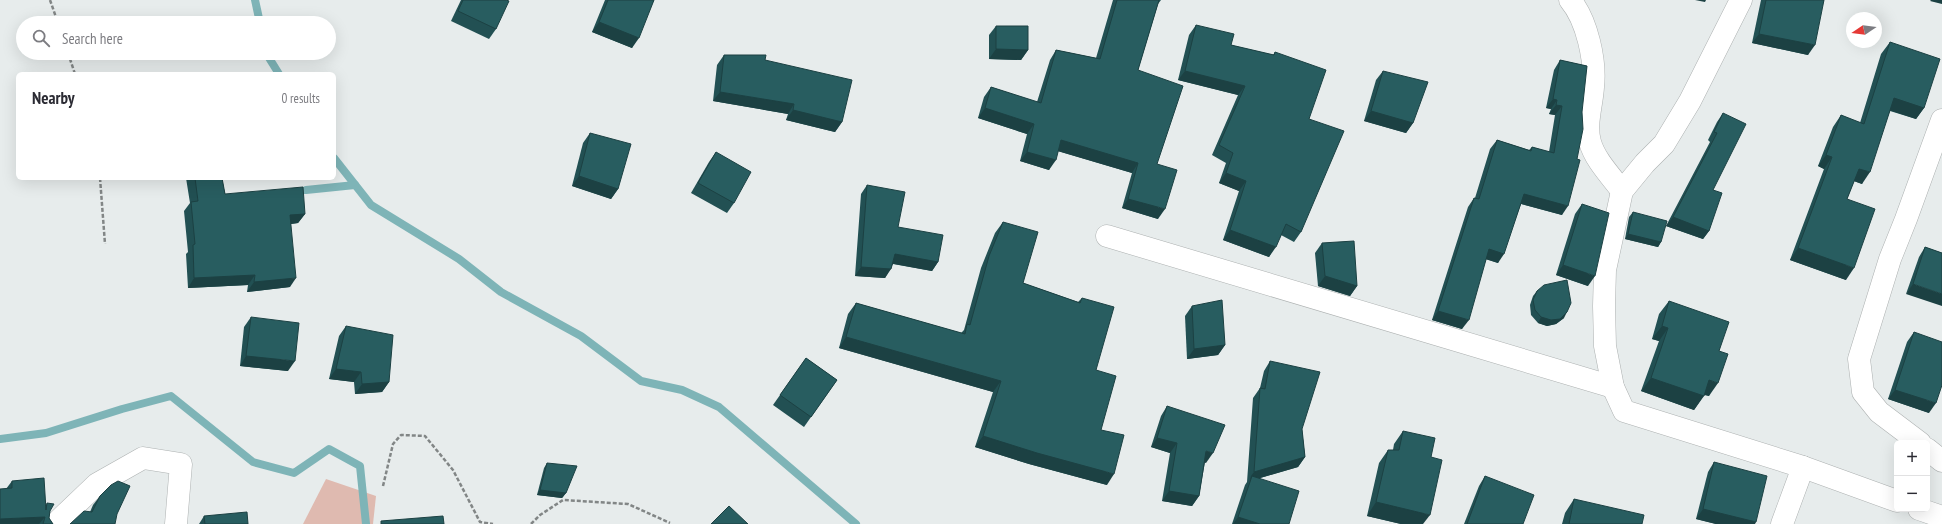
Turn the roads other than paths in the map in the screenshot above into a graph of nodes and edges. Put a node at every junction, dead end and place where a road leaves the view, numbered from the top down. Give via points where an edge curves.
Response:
1 (1570, 0) edge
2 (1741, 0) edge
3 (1942, 120) edge
4 (1622, 190) junction
5 (1107, 236) dead end
6 (1613, 387) junction
7 (1916, 440) edge
8 (1930, 451) edge
9 (1942, 461) edge
10 (1803, 467) junction
11 (1894, 500) edge
12 (1928, 512) edge
13 (1942, 517) edge
14 (55, 524) edge
15 (176, 524) edge
16 (1782, 524) edge

1 - 4 street via 1578,9 1592,50 1594,86 1588,122 1590,142 1599,160
2 - 4 street via 1690,101 1664,144
3 - 7 street via 1890,259 1859,359 1863,392 1879,412
4 - 6 street via 1605,270 1605,346
5 - 6 street
6 - 10 street via 1624,411
8 - 9 street
10 - 11 street
10 - 16 street
12 - 13 street
14 - 15 street via 97,484 143,458 181,464

